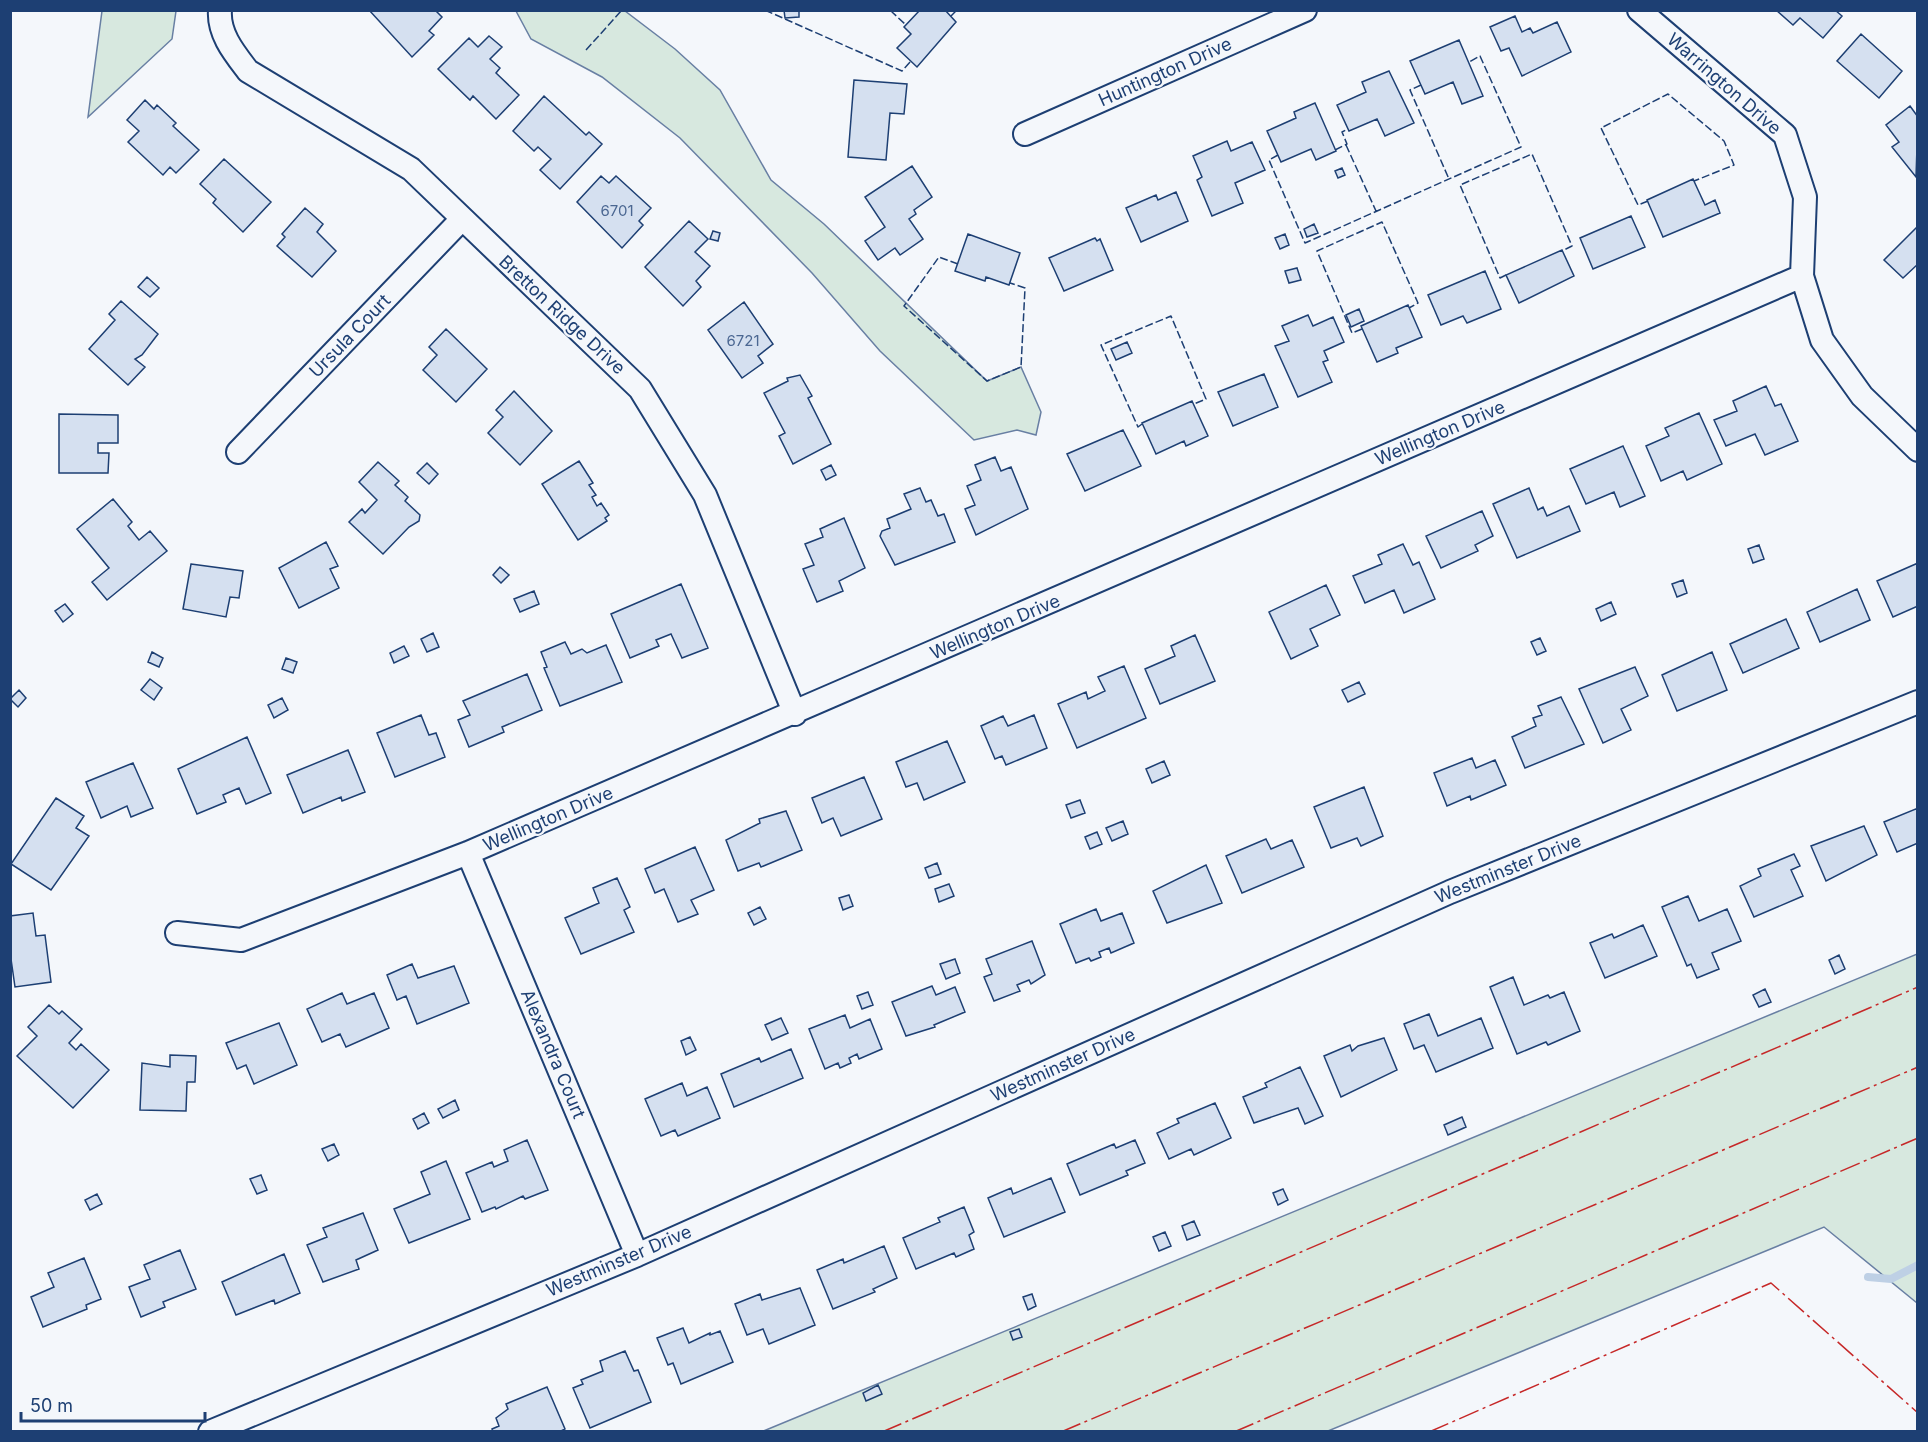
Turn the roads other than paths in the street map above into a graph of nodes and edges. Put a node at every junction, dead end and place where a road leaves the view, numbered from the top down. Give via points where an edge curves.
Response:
1 (220, 10) edge
2 (1305, 10) edge
3 (1639, 10) edge
4 (1025, 135) dead end
5 (461, 220) junction
6 (1802, 276) junction
7 (1917, 450) edge
8 (238, 452) dead end
9 (1917, 702) edge
10 (795, 714) junction
11 (468, 853) junction
12 (177, 933) dead end
13 (637, 1255) junction
14 (210, 1431) edge

1 - 5 street, Bretton Ridge Drive via 219,21 231,49 249,71 411,169
2 - 4 street, Huntington Drive
3 - 6 street, Warrington Drive via 1785,135 1805,197
5 - 8 street, Ursula Court
5 - 10 street, Bretton Ridge Drive via 640,389 705,495
6 - 7 street, Warrington Drive via 1822,340 1862,396
6 - 10 street, Wellington Drive
9 - 13 street, Westminster Drive via 1450,892
10 - 11 street, Wellington Drive
11 - 12 street, Wellington Drive via 241,940
11 - 13 street, Alexandra Court
13 - 14 street, Westminster Drive

